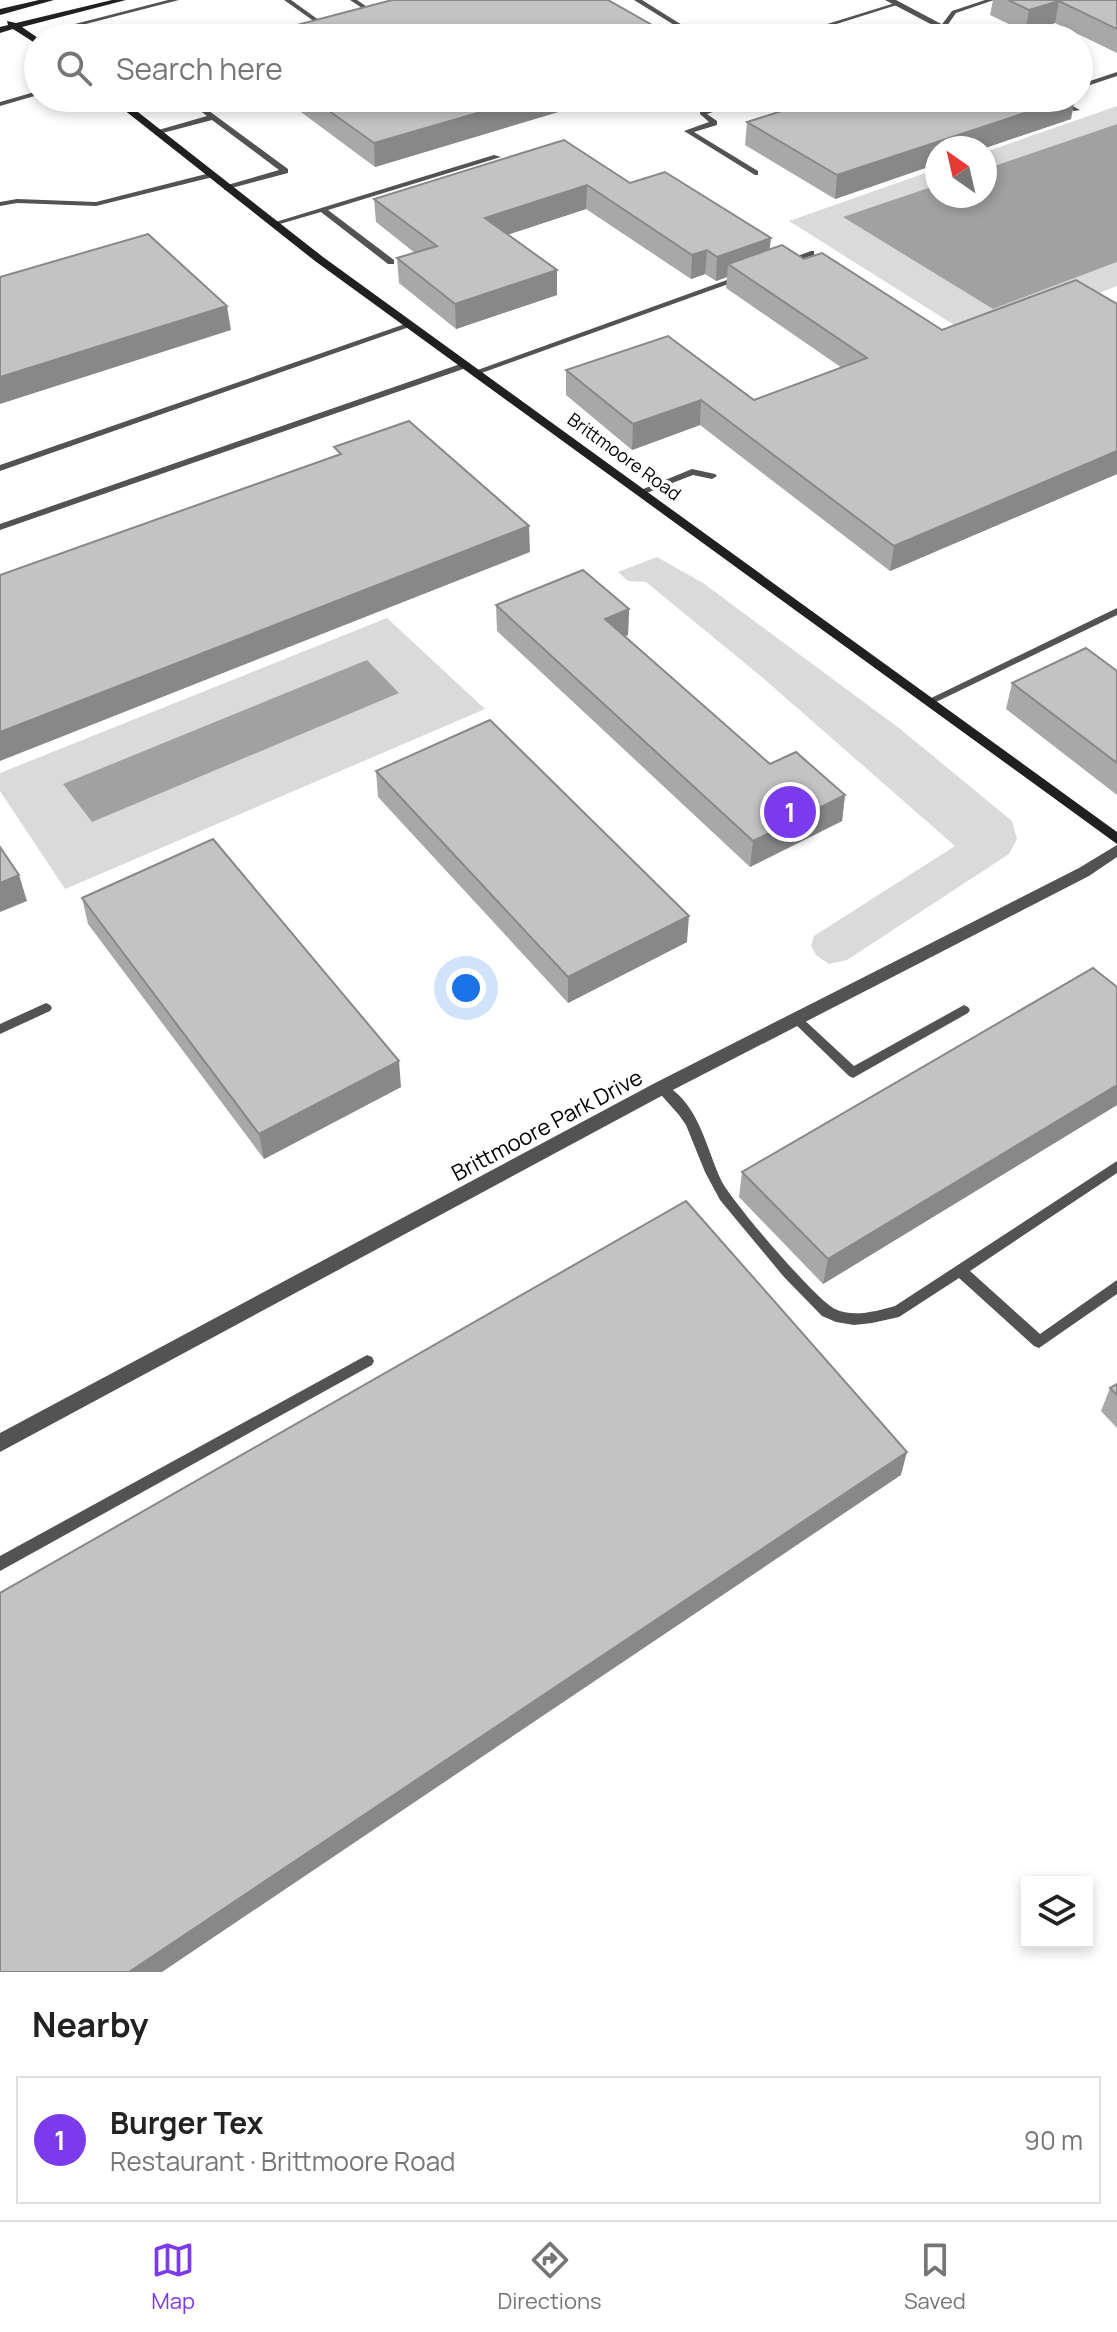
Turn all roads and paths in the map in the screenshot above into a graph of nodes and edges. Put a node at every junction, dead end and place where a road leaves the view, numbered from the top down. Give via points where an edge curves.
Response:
1 (50, 0) edge
2 (122, 0) edge
3 (176, 0) edge
4 (287, 0) edge
5 (353, 0) edge
6 (637, 0) edge
7 (991, 0) edge
8 (893, 2) edge
9 (0, 14) edge
10 (376, 15) edge
11 (78, 24) edge
12 (322, 24) edge
13 (677, 24) edge
14 (827, 24) edge
15 (927, 24) edge
16 (949, 24) edge
17 (14, 26) junction
18 (0, 30) edge
19 (24, 33) edge
20 (1117, 74) edge
21 (1093, 82) edge
22 (24, 97) edge
23 (0, 104) edge
24 (132, 112) edge
25 (206, 112) edge
26 (705, 112) edge
27 (213, 117) junction
28 (158, 133) junction
29 (497, 157) edge
30 (755, 173) dead end
31 (210, 175) junction
32 (227, 188) junction
33 (0, 204) edge
34 (322, 209) junction
35 (273, 224) junction
36 (811, 253) edge
37 (391, 262) dead end
38 (781, 263) edge
39 (752, 274) edge
40 (411, 325) junction
41 (471, 369) junction
42 (0, 468) edge
43 (712, 476) dead end
44 (641, 492) junction
45 (0, 527) edge
46 (1117, 611) edge
47 (930, 701) junction
48 (1117, 839) edge
49 (1117, 850) edge
50 (46, 1008) dead end
51 (964, 1010) dead end
52 (796, 1019) junction
53 (0, 1029) edge
54 (661, 1088) junction
55 (1117, 1166) edge
56 (961, 1271) junction
57 (1117, 1286) edge
58 (367, 1361) dead end
59 (0, 1443) edge
60 (0, 1564) edge

1 - 9 main road
2 - 17 main road
3 - 11 lane
4 - 12 lane
5 - 10 lane
6 - 13 lane
7 - 16 lane via 954,12
8 - 14 lane
8 - 15 street
9 - 17 main road
17 - 18 main road
17 - 19 main road
20 - 21 lane
22 - 23 lane
24 - 28 main road, Brittmoore Road
25 - 27 lane
26 - 30 lane via 714,123 688,131
27 - 28 lane
27 - 32 lane via 285,171
28 - 31 main road, Brittmoore Road
29 - 34 lane
31 - 32 main road, Brittmoore Road
31 - 33 lane via 96,204
32 - 35 main road, Brittmoore Road
34 - 35 lane
34 - 37 lane
35 - 40 main road, Brittmoore Road
36 - 38 lane
39 - 41 lane
40 - 41 main road, Brittmoore Road
40 - 42 lane
41 - 44 main road, Brittmoore Road
41 - 45 lane
43 - 44 lane via 692,472
44 - 47 main road, Brittmoore Road
46 - 47 lane
47 - 48 main road, Brittmoore Road
49 - 52 street, Brittmoore Park Drive via 1084,872
50 - 53 lane
51 - 52 lane via 853,1073
52 - 54 street, Brittmoore Park Drive
54 - 56 lane via 681,1105 700,1136 719,1188 827,1312 858,1321 899,1311
54 - 59 street, Brittmoore Park Drive
55 - 56 lane
56 - 57 lane via 1039,1342
58 - 60 lane

